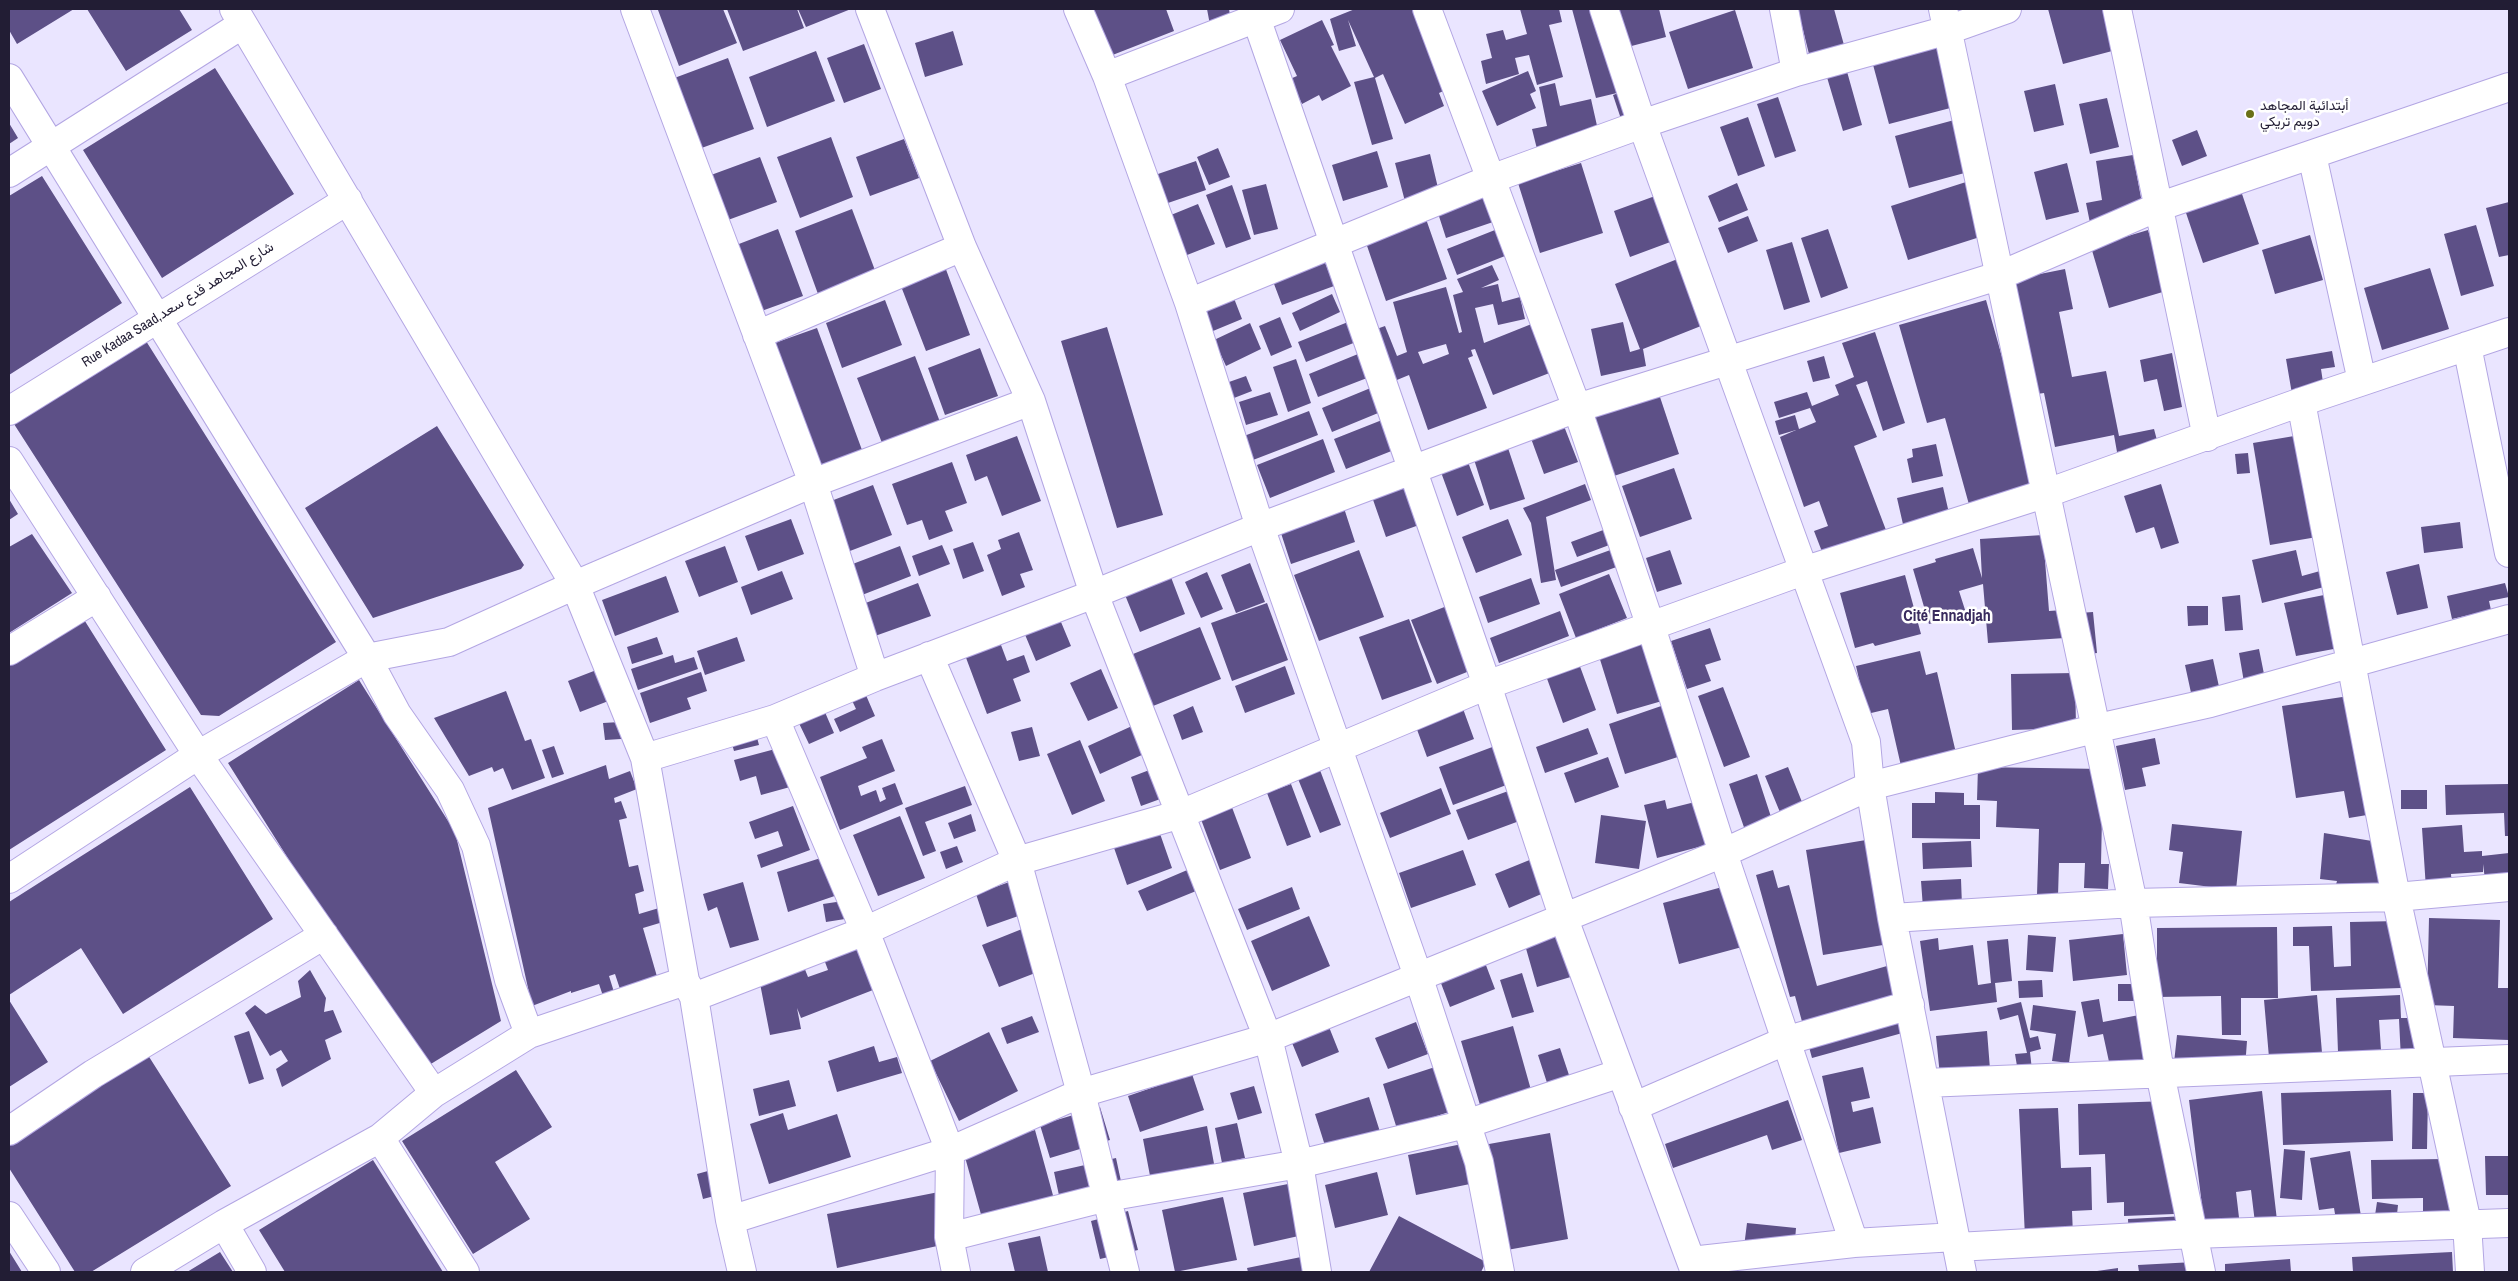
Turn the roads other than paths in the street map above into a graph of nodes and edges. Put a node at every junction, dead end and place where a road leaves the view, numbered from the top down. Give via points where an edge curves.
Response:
1 (635, 9) edge
2 (870, 9) edge
3 (1078, 9) edge
4 (1427, 9) edge
5 (1604, 9) edge
6 (1784, 9) edge
7 (2007, 9) edge
8 (2118, 9) edge
9 (1263, 12) edge
10 (238, 16) edge
11 (1945, 19) edge
12 (1796, 72) junction
13 (1107, 76) junction
14 (9, 78) edge
15 (2509, 87) edge
16 (1642, 124) junction
17 (52, 146) junction
18 (2312, 155) junction
19 (9, 173) edge
20 (1491, 179) junction
21 (348, 200) junction
22 (2158, 207) junction
23 (1335, 243) junction
24 (962, 247) junction
25 (2001, 275) junction
26 (1189, 303) junction
27 (157, 317) junction
28 (2509, 332) edge
29 (757, 335) junction
30 (2467, 346) junction
31 (1727, 360) junction
32 (2362, 381) junction
33 (1031, 401) junction
34 (2301, 402) junction
35 (1577, 408) junction
36 (9, 411) edge
37 (2207, 437) junction
38 (9, 461) edge
39 (1411, 470) junction
40 (813, 483) junction
41 (2047, 493) junction
42 (1260, 526) junction
43 (2509, 553) edge
44 (1803, 571) junction
45 (575, 584) junction
46 (1094, 594) junction
47 (97, 597) junction
48 (2509, 619) edge
49 (1651, 627) junction
50 (9, 651) edge
51 (929, 656) junction
52 (367, 658) junction
53 (2352, 663) junction
54 (876, 677) junction
55 (1487, 685) junction
56 (775, 719) junction
57 (2094, 729) junction
58 (1339, 748) junction
59 (198, 755) junction
60 (645, 758) junction
61 (1870, 786) junction
62 (1181, 814) junction
63 (1723, 853) junction
64 (1017, 861) junction
65 (9, 880) edge
66 (2509, 887) edge
67 (2396, 897) junction
68 (2133, 903) junction
69 (1892, 918) junction
70 (1564, 919) junction
71 (865, 931) junction
72 (324, 935) junction
73 (1418, 976) junction
74 (689, 989) junction
75 (1910, 1005) junction
76 (529, 1034) junction
77 (1268, 1038) junction
78 (1785, 1041) junction
79 (2509, 1059) edge
80 (2432, 1062) junction
81 (1621, 1073) junction
82 (2160, 1073) junction
83 (1925, 1083) junction
84 (434, 1092) junction
85 (1081, 1093) junction
86 (1633, 1106) junction
87 (1466, 1124) junction
88 (9, 1131) edge
89 (380, 1138) junction
90 (950, 1151) junction
91 (1299, 1164) junction
92 (1107, 1197) junction
93 (9, 1216) edge
94 (730, 1220) junction
95 (2467, 1223) junction
96 (2509, 1223) edge
97 (224, 1224) junction
98 (2193, 1234) junction
99 (949, 1237) junction
100 (1854, 1243) junction
101 (1958, 1252) edge
102 (1693, 1267) edge
103 (46, 1272) edge
104 (145, 1272) edge
105 (252, 1272) edge
106 (466, 1272) edge
107 (742, 1272) edge
108 (956, 1272) edge
109 (1125, 1272) edge
110 (1316, 1272) edge
111 (1500, 1272) edge
112 (2201, 1272) edge
113 (2470, 1272) edge

1 - 29 street
2 - 24 street
3 - 13 street
4 - 20 street
5 - 16 street
6 - 12 street
7 - 11 street
8 - 22 street
9 - 13 street
9 - 23 street
10 - 17 street
10 - 21 street
11 - 12 street
11 - 25 street
12 - 16 street
13 - 26 street
14 - 17 street
15 - 18 street
16 - 20 street
16 - 31 street
17 - 19 street
17 - 27 street
18 - 22 street
18 - 32 street
20 - 23 street
20 - 35 street
21 - 27 street, Rue Kadaa Saad,شارع المجاهد قدع سعد
21 - 45 street
22 - 25 street
22 - 37 street
23 - 26 street
23 - 39 street
24 - 29 street
24 - 33 street
25 - 31 street
25 - 41 street
26 - 42 street
27 - 36 street, Rue Kadaa Saad,شارع المجاهد قدع سعد
27 - 52 street
28 - 30 street
29 - 40 street
30 - 32 street
30 - 43 street
31 - 35 street
31 - 44 street
32 - 34 street
33 - 40 street
33 - 46 street
34 - 37 street
34 - 53 street
35 - 39 street
35 - 49 street
37 - 41 street
38 - 47 street
39 - 42 street
39 - 55 street
40 - 45 street
40 - 54 street
41 - 44 street
41 - 57 street
42 - 46 street
42 - 58 street
44 - 49 street
44 - 61 street via 1866,742
45 - 52 street via 449,642
45 - 60 street
46 - 51 street
46 - 62 street
47 - 50 street
47 - 59 street
48 - 53 street
49 - 55 street
49 - 63 street
51 - 54 street
51 - 64 street
52 - 59 street
52 - 76 street via 397,714 450,790 476,846 509,980
53 - 57 street via 2210,704
53 - 67 street
54 - 56 street
55 - 58 street
55 - 70 street
56 - 60 street
56 - 71 street
57 - 61 street
57 - 68 street
58 - 62 street
58 - 73 street
59 - 65 street
59 - 72 street
60 - 74 street
61 - 63 street
61 - 69 street
62 - 64 street
62 - 77 street
63 - 70 street
63 - 78 street
64 - 71 street
64 - 85 street
66 - 67 street
67 - 68 street
67 - 80 street
68 - 69 street
68 - 82 street
69 - 75 street
70 - 73 street
70 - 81 street
71 - 74 street
71 - 90 street
72 - 84 street
72 - 88 street via 93,1074
73 - 77 street
73 - 87 street
74 - 76 street
74 - 94 street
75 - 78 street
75 - 83 street
76 - 84 street
77 - 85 street
77 - 91 street
78 - 86 street
78 - 100 street
79 - 80 street
80 - 82 street
80 - 95 street
81 - 86 street
81 - 87 street
82 - 83 street
82 - 98 street
83 - 101 street
84 - 89 street
85 - 90 street
85 - 92 street
86 - 102 street
87 - 91 street
87 - 111 street via 1479,1162
89 - 97 street
89 - 106 street
90 - 94 street
90 - 99 street
91 - 92 street
91 - 110 street
92 - 99 street
92 - 109 street
93 - 103 street
94 - 107 street
95 - 96 street
95 - 98 street
95 - 113 street
97 - 104 street
97 - 105 street
98 - 101 street
98 - 112 street
99 - 108 street
100 - 101 street
100 - 102 street

